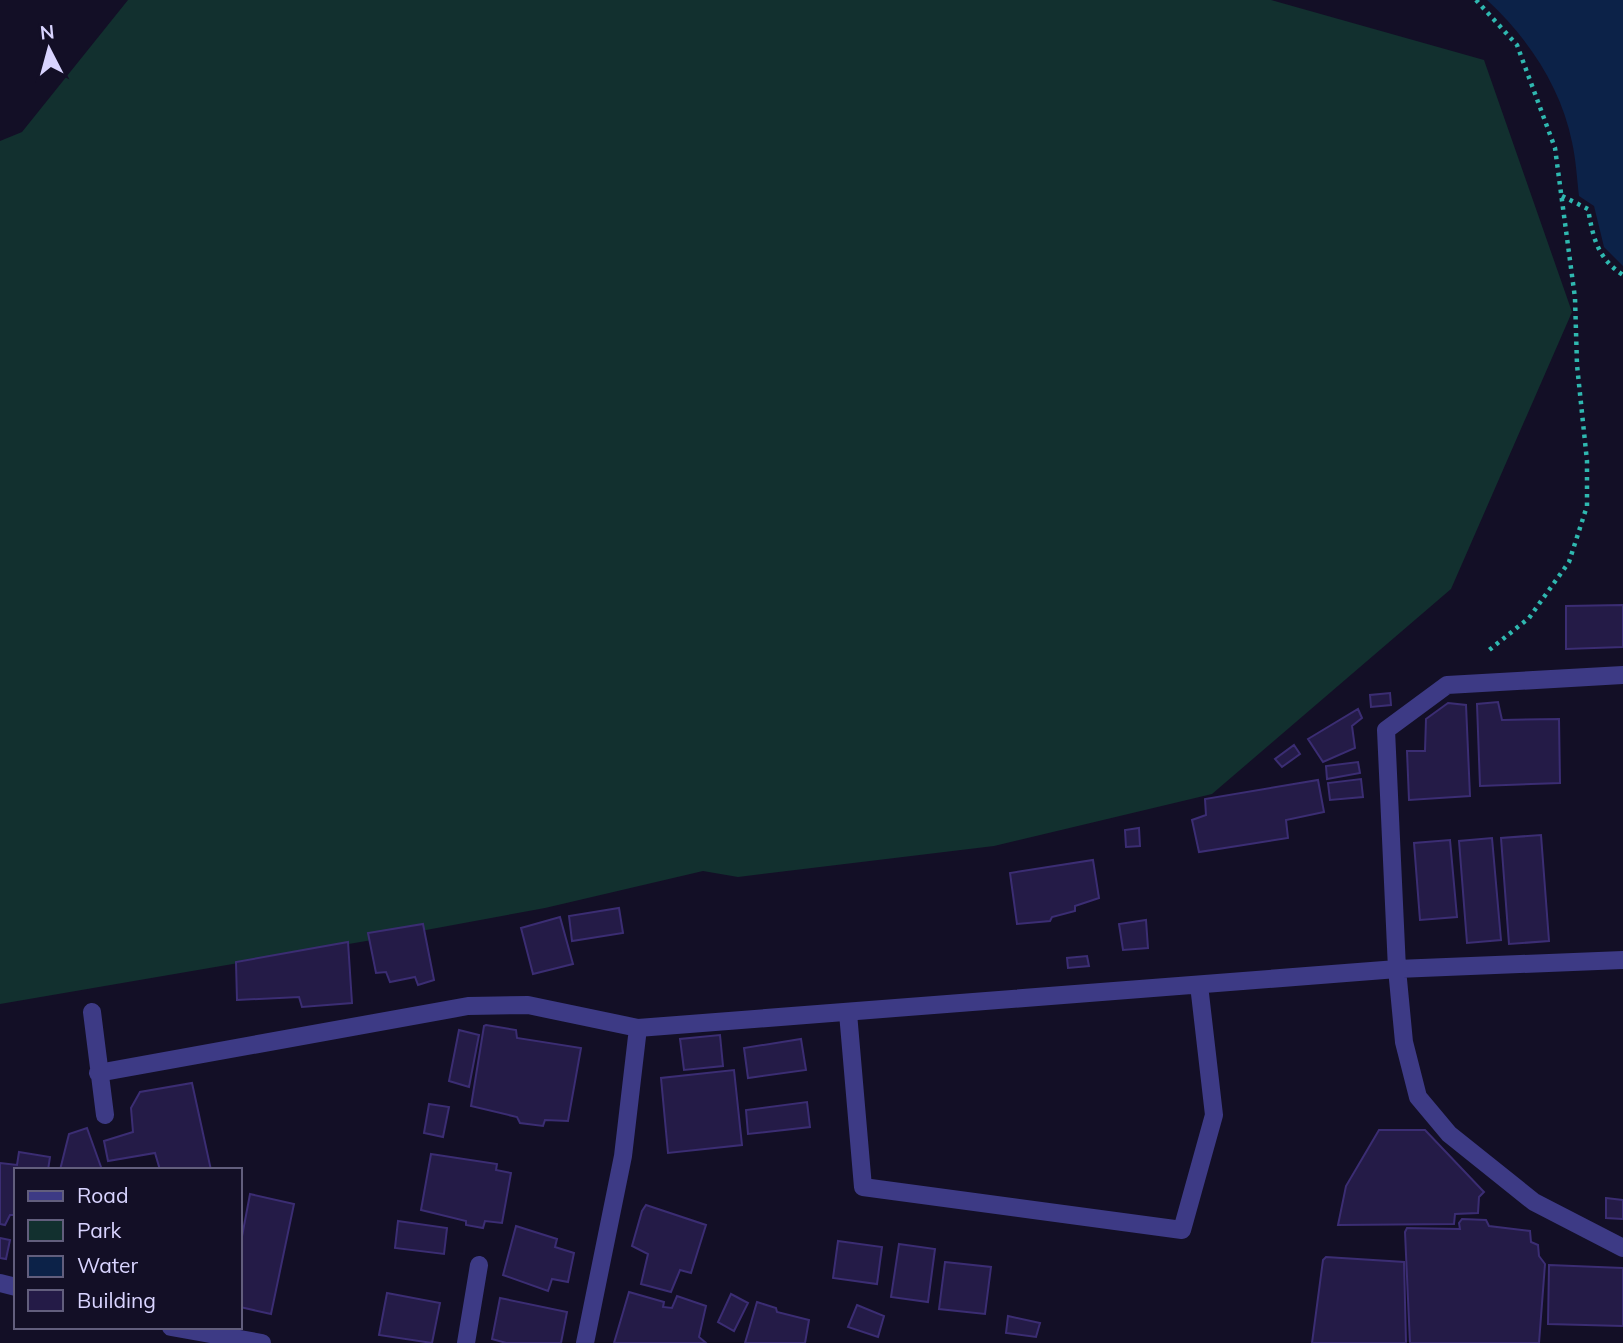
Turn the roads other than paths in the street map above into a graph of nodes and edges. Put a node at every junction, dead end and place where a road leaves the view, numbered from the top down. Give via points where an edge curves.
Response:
1 (1623, 675) edge
2 (1623, 960) edge
3 (1397, 969) junction
4 (1199, 985) junction
5 (92, 1012) dead end
6 (848, 1013) junction
7 (638, 1028) junction
8 (98, 1073) junction
9 (105, 1115) dead end
10 (1623, 1248) edge
11 (479, 1265) dead end
12 (182, 1329) edge
13 (262, 1343) edge
14 (466, 1343) edge
15 (584, 1343) edge

1 - 3 street via 1447,685 1386,730
2 - 3 street
3 - 4 street
3 - 10 street via 1404,1042 1418,1097 1449,1134 1534,1202
4 - 6 street
4 - 6 street via 1214,1115 1182,1230 863,1187
5 - 8 street
6 - 7 street
7 - 8 street via 528,1006 468,1006
7 - 15 street via 623,1156
8 - 9 street
11 - 14 street
12 - 13 street

